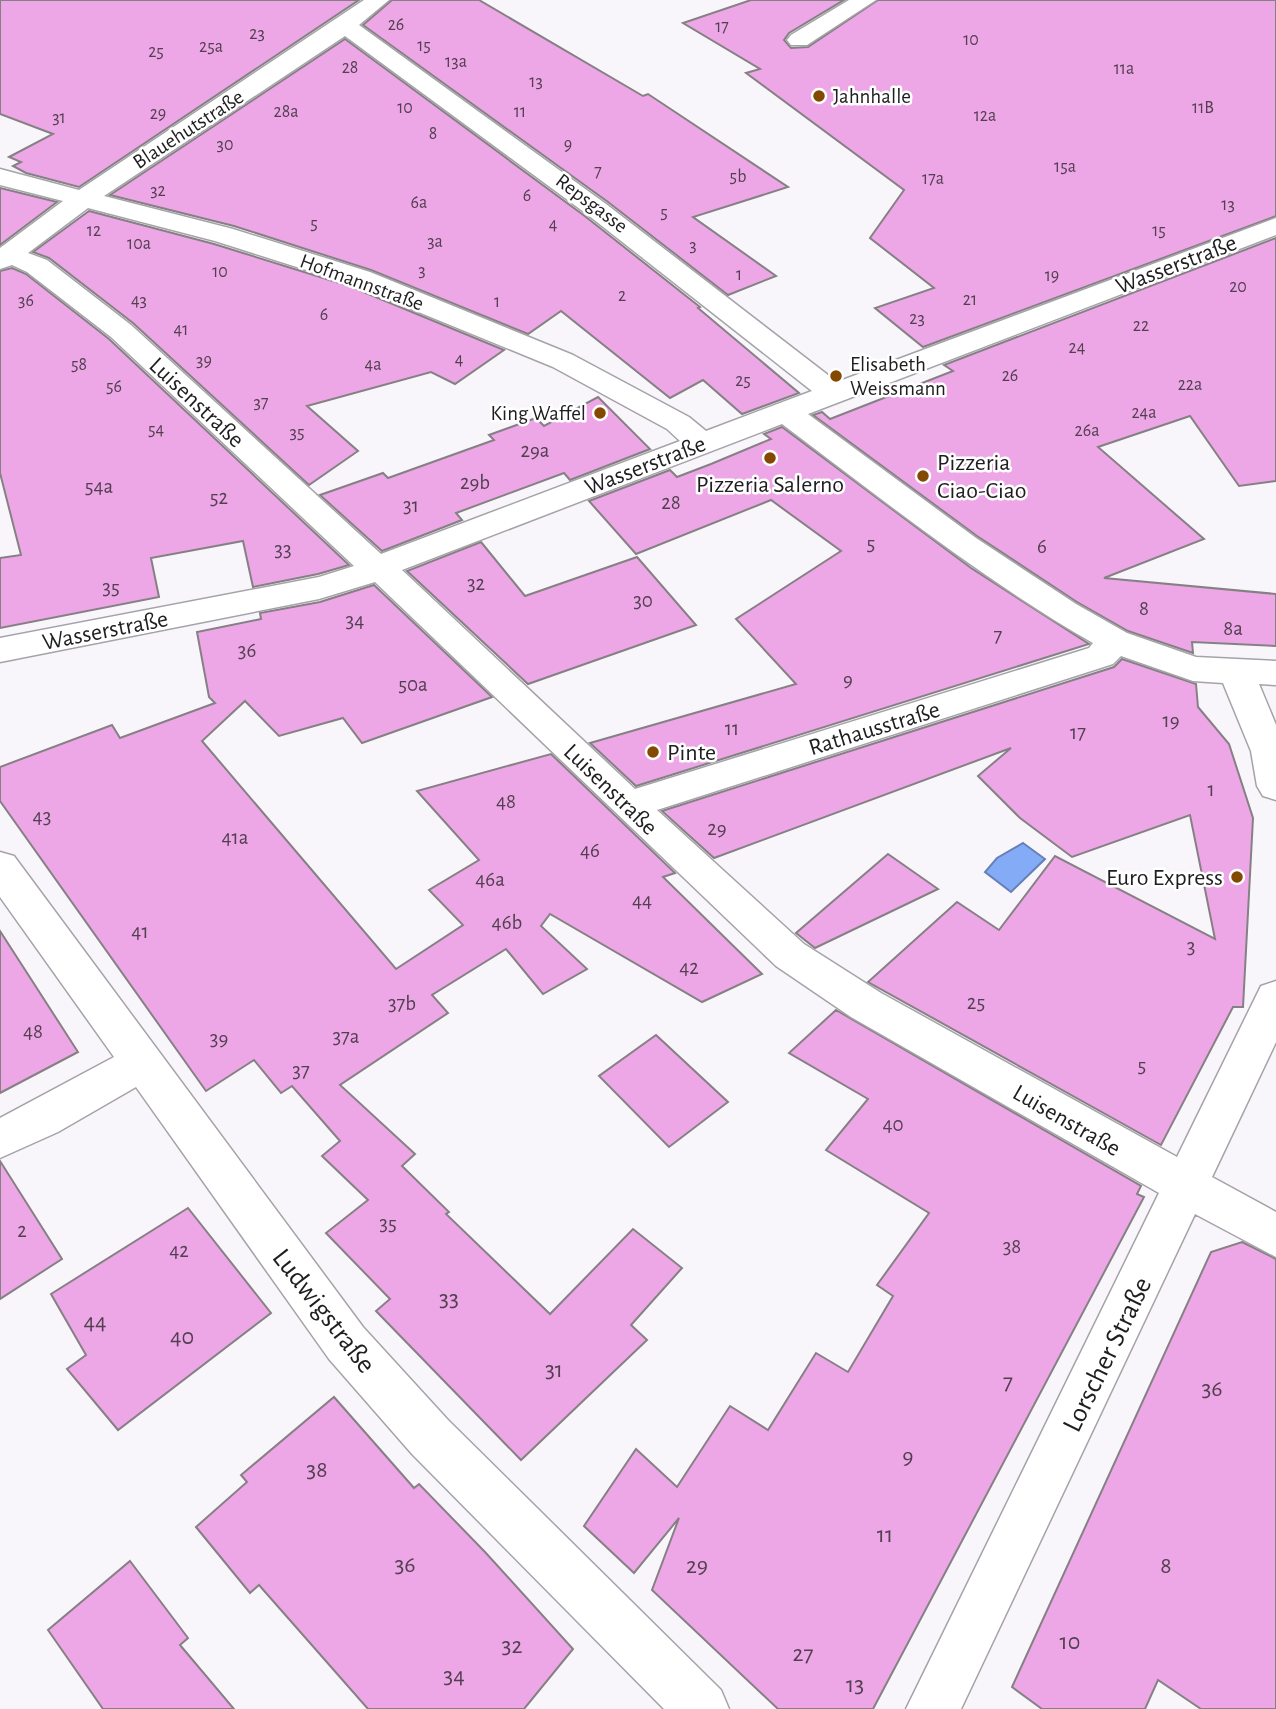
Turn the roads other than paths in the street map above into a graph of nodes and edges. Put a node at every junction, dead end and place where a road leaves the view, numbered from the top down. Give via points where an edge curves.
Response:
1 (378, 0) edge
2 (865, 0) edge
3 (341, 28) junction
4 (799, 40) dead end
5 (0, 177) edge
6 (84, 199) junction
7 (1276, 226) edge
8 (5, 258) edge
9 (832, 394) junction
10 (784, 411) junction
11 (701, 443) junction
12 (378, 568) junction
13 (1115, 641) junction
14 (0, 650) edge
15 (1236, 673) junction
16 (1276, 673) edge
17 (1276, 786) edge
18 (628, 805) junction
19 (0, 867) edge
20 (1276, 998) edge
21 (141, 1063) junction
22 (0, 1139) edge
23 (1186, 1188) junction
24 (1276, 1236) edge
25 (702, 1709) edge
26 (933, 1709) edge

1 - 3 street, Blauehutstraße
2 - 4 street
3 - 6 street, Blauehutstraße
3 - 9 street, Repsgasse via 356,31 578,192
5 - 6 street, Hofmannstraße
6 - 8 street, Blauehutstraße
6 - 11 street, Hofmannstraße via 224,235 360,278 563,361 678,423
7 - 9 street, Wasserstraße
8 - 12 street, Luisenstraße via 37,266 121,331
9 - 10 street, Wasserstraße
10 - 11 street, Wasserstraße
10 - 13 street via 964,545
11 - 12 street, Wasserstraße
12 - 14 street, Wasserstraße via 319,588
12 - 18 street, Luisenstraße
13 - 15 street via 1193,669
13 - 18 street, Rathausstraße via 1101,656
15 - 16 street
15 - 17 street via 1269,751
18 - 23 street, Luisenstraße via 790,955 866,1006
19 - 21 street, Ludwigstraße
20 - 23 street, Lorscher Straße
21 - 22 street
21 - 25 street, Ludwigstraße via 346,1343 430,1437
23 - 24 street, Luisenstraße
23 - 26 street, Lorscher Straße

